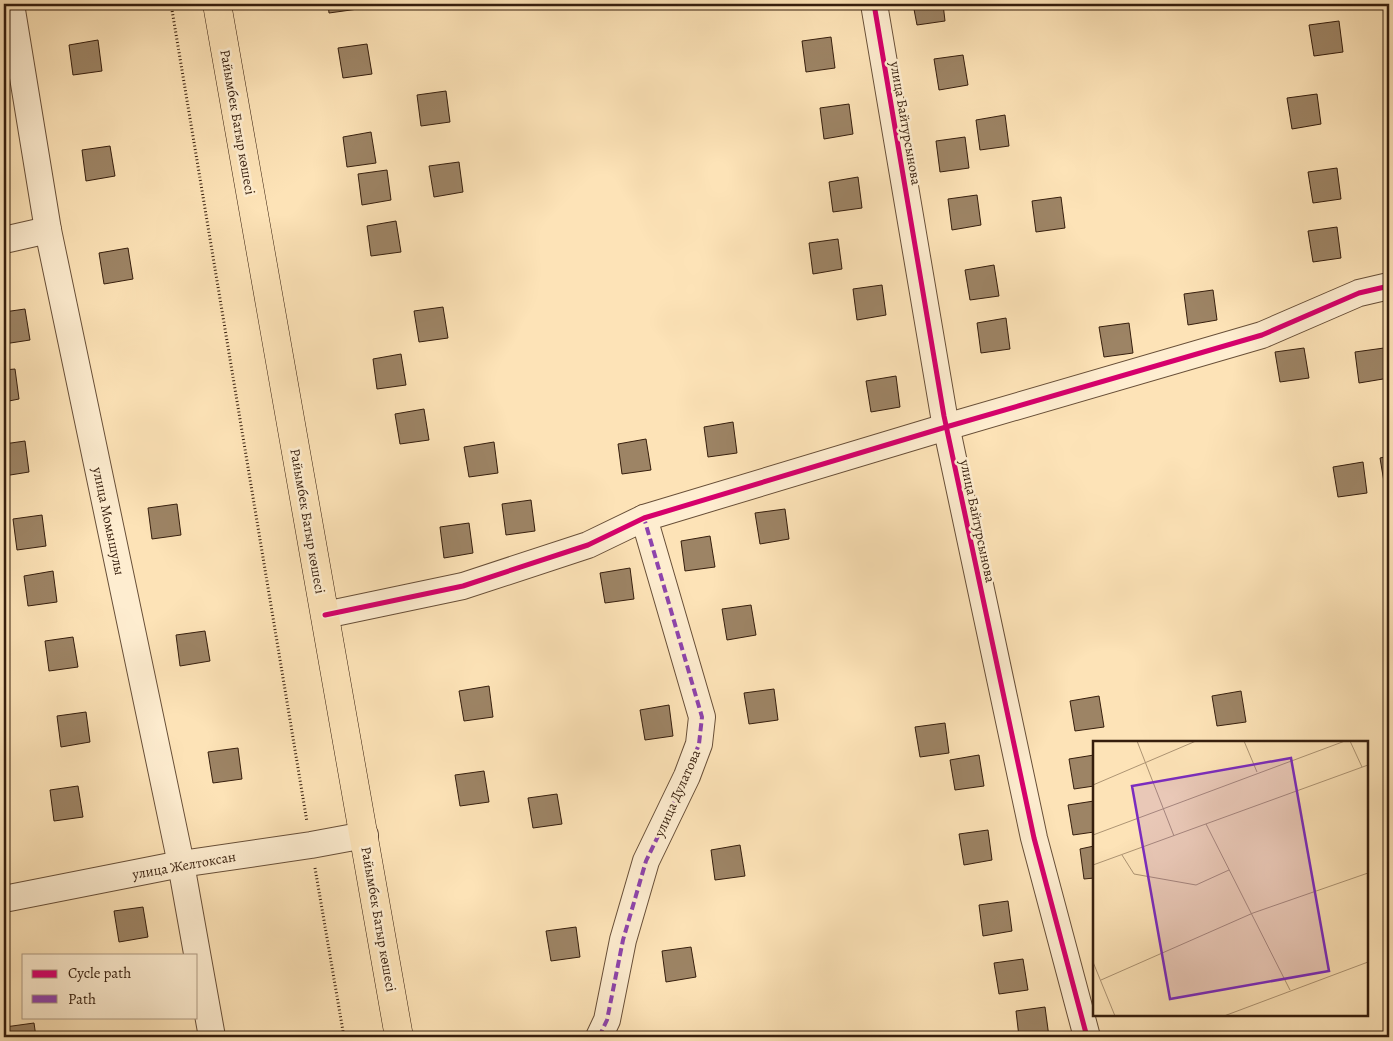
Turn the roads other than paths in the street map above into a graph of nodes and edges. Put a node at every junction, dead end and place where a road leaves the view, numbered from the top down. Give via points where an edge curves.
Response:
1 (12, 4) edge
2 (217, 4) edge
3 (874, 4) edge
4 (48, 230) junction
5 (4, 240) edge
6 (1389, 286) edge
7 (946, 427) junction
8 (644, 518) junction
9 (325, 615) junction
10 (365, 835) junction
11 (181, 864) junction
12 (4, 899) edge
13 (197, 954) edge
14 (198, 959) edge
15 (212, 1037) edge
16 (400, 1037) edge
17 (599, 1037) edge
18 (1087, 1037) edge

1 - 4 street, улица Момышулы
2 - 9 main road, Райымбек Батыр көшесі
3 - 7 street, улица Байтурсынова
4 - 5 street
4 - 11 street, улица Момышулы
6 - 7 street via 1360,293 1262,335
7 - 8 street
7 - 18 street, улица Байтурсынова via 1034,838
8 - 9 street via 588,545 463,586
8 - 17 street, улица Дулатова via 702,717 699,744 687,776 646,861 623,940 607,1020
9 - 10 main road, Райымбек Батыр көшесі
10 - 11 street, улица Желтоксан
10 - 16 main road, Райымбек Батыр көшесі
11 - 12 street, улица Желтоксан
11 - 13 street, улица Момышулы
14 - 15 street, улица Момышулы

